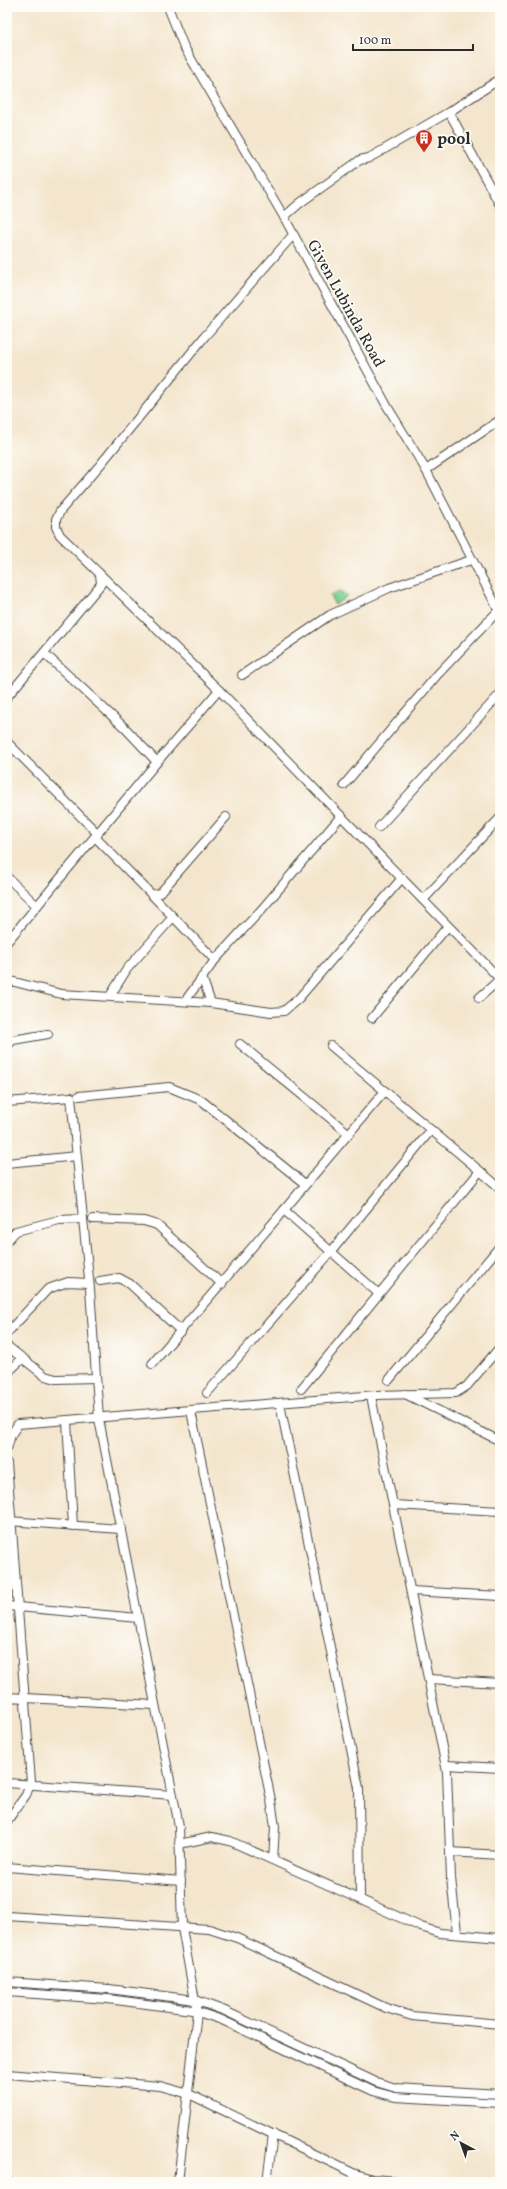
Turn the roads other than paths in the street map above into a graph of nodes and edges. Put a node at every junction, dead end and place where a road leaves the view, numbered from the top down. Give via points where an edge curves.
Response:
1 (168, 7) edge
2 (500, 79) edge
3 (449, 112) junction
4 (500, 205) edge
5 (284, 217) junction
6 (293, 235) junction
7 (500, 420) edge
8 (426, 470) junction
9 (471, 560) junction
10 (100, 574) junction
11 (109, 583) junction
12 (100, 584) junction
13 (499, 611) edge
14 (44, 653) junction
15 (242, 675) dead end
16 (219, 690) junction
17 (500, 694) edge
18 (7, 697) edge
19 (7, 742) edge
20 (156, 762) junction
21 (344, 784) dead end
22 (341, 816) junction
23 (226, 817) dead end
24 (500, 818) edge
25 (379, 827) dead end
26 (97, 835) junction
27 (7, 876) edge
28 (402, 878) junction
29 (152, 895) junction
30 (423, 900) junction
31 (37, 906) junction
32 (173, 917) junction
33 (448, 926) junction
34 (7, 942) edge
35 (215, 960) junction
36 (202, 976) junction
37 (7, 980) edge
38 (110, 996) junction
39 (479, 998) dead end
40 (185, 1001) junction
41 (211, 1003) junction
42 (372, 1018) dead end
43 (48, 1034) dead end
44 (240, 1044) dead end
45 (7, 1046) edge
46 (331, 1046) dead end
47 (385, 1091) junction
48 (80, 1096) dead end
49 (7, 1102) edge
50 (431, 1130) junction
51 (348, 1133) junction
52 (77, 1156) junction
53 (7, 1163) edge
54 (480, 1170) junction
55 (305, 1184) junction
56 (500, 1188) edge
57 (284, 1210) junction
58 (82, 1219) junction
59 (93, 1219) dead end
60 (7, 1241) edge
61 (500, 1246) edge
62 (330, 1253) junction
63 (100, 1281) dead end
64 (89, 1283) junction
65 (222, 1284) junction
66 (378, 1293) junction
67 (181, 1331) junction
68 (7, 1333) edge
69 (7, 1346) edge
70 (500, 1347) edge
71 (23, 1358) junction
72 (152, 1364) dead end
73 (7, 1373) edge
74 (96, 1378) junction
75 (389, 1380) dead end
76 (301, 1389) dead end
77 (207, 1393) dead end
78 (405, 1394) junction
79 (371, 1396) junction
80 (280, 1404) junction
81 (191, 1411) junction
82 (99, 1418) junction
83 (67, 1421) junction
84 (500, 1441) edge
85 (7, 1449) edge
86 (7, 1463) edge
87 (394, 1505) junction
88 (500, 1511) edge
89 (9, 1522) edge
90 (73, 1526) junction
91 (121, 1529) junction
92 (411, 1591) junction
93 (500, 1596) edge
94 (7, 1606) edge
95 (18, 1606) junction
96 (138, 1618) junction
97 (429, 1679) junction
98 (500, 1683) edge
99 (7, 1697) edge
100 (25, 1698) junction
101 (155, 1705) junction
102 (446, 1765) junction
103 (500, 1768) edge
104 (7, 1783) edge
105 (29, 1786) junction
106 (173, 1795) junction
107 (7, 1821) edge
108 (180, 1844) junction
109 (450, 1852) junction
110 (500, 1855) edge
111 (273, 1860) junction
112 (7, 1867) edge
113 (181, 1881) junction
114 (360, 1899) junction
115 (7, 1916) edge
116 (182, 1928) junction
117 (457, 1933) junction
118 (500, 1938) edge
119 (7, 1982) edge
120 (7, 1992) edge
121 (195, 2000) junction
122 (197, 2012) junction
123 (500, 2024) edge
124 (7, 2074) edge
125 (189, 2094) junction
126 (500, 2094) edge
127 (500, 2103) edge
128 (273, 2134) junction
129 (353, 2173) junction
130 (7, 2179) edge
131 (9, 2182) edge
132 (178, 2182) edge
133 (267, 2182) edge
134 (352, 2182) edge
135 (412, 2182) edge

1 - 5 street, Given Lubinda Road via 184,46
2 - 3 street
3 - 4 street
3 - 5 street via 368,158 360,160
5 - 6 street, Given Lubinda Road
6 - 8 street, Given Lubinda Road via 387,406
6 - 10 street via 205,336 56,518 56,527 60,535
7 - 8 street
8 - 9 street, Given Lubinda Road via 458,529
9 - 13 street, Given Lubinda Road
9 - 15 street via 388,588 330,615
10 - 11 street
10 - 12 street
11 - 12 street
11 - 16 street
12 - 14 street
13 - 21 street via 438,674
14 - 18 street
14 - 20 street via 125,728
16 - 20 street
16 - 22 street
17 - 25 street
19 - 26 street
20 - 26 street
22 - 28 street
22 - 35 street
23 - 29 street via 160,893
24 - 30 street
26 - 29 street
26 - 31 street
27 - 31 street
28 - 30 street
28 - 41 street via 299,998 284,1011 271,1012
29 - 32 street
30 - 33 street
31 - 34 street
32 - 35 street
32 - 38 street via 127,969
33 - 39 street via 500,979
33 - 42 street
35 - 36 street
36 - 40 street
36 - 41 street
37 - 38 street via 61,994
38 - 40 street
40 - 41 street
43 - 45 street via 13,1040
44 - 51 street
46 - 47 street
47 - 50 street
47 - 51 street
48 - 55 street via 170,1087 189,1093
49 - 52 street via 71,1097
50 - 54 street
50 - 62 street
51 - 55 street
52 - 53 street
52 - 58 street
54 - 56 street
54 - 66 street
55 - 57 street
57 - 62 street
57 - 65 street
58 - 60 street via 59,1220 16,1231
58 - 64 street
59 - 65 street via 150,1222 162,1229
61 - 75 street
62 - 66 street
62 - 77 street
63 - 67 street via 119,1278 130,1284
64 - 68 street via 68,1282 48,1289
64 - 74 street
65 - 67 street
66 - 76 street
67 - 72 street
69 - 71 street
70 - 78 street via 463,1390 456,1393
71 - 73 street
71 - 74 street via 45,1376 56,1379
74 - 82 street
78 - 79 street
78 - 84 street
79 - 80 street
79 - 87 street
80 - 81 street
80 - 114 street via 359,1788
81 - 82 street
81 - 111 street via 271,1800 275,1827
82 - 83 street
82 - 91 street
83 - 85 street via 18,1424 10,1435
83 - 90 street
86 - 89 street
87 - 88 street
87 - 92 street
89 - 90 street
89 - 95 street
90 - 91 street
91 - 96 street
92 - 93 street
92 - 97 street
94 - 95 street
95 - 96 street
95 - 100 street
96 - 101 street
97 - 98 street
97 - 102 street
99 - 100 street
100 - 101 street
100 - 105 street via 31,1782
101 - 106 street
102 - 103 street
102 - 109 street
104 - 105 street
105 - 106 street
105 - 107 street
106 - 108 street
108 - 111 street via 212,1837 230,1841
108 - 113 street
109 - 110 street
109 - 117 street
111 - 114 street
112 - 113 street
113 - 116 street
114 - 117 street via 421,1927 440,1933
115 - 116 street
116 - 121 street
116 - 123 street via 209,1929 237,1938 386,2008 412,2016
117 - 118 street
119 - 121 street via 109,1989
120 - 122 street via 108,1999
121 - 122 street
121 - 126 street via 225,2011 376,2082 396,2088
122 - 125 street
122 - 127 street via 222,2020 373,2091 395,2097
124 - 125 street via 160,2086
125 - 128 street
125 - 132 street
128 - 129 street
128 - 133 street
129 - 134 street
129 - 135 street via 372,2179
130 - 131 street

